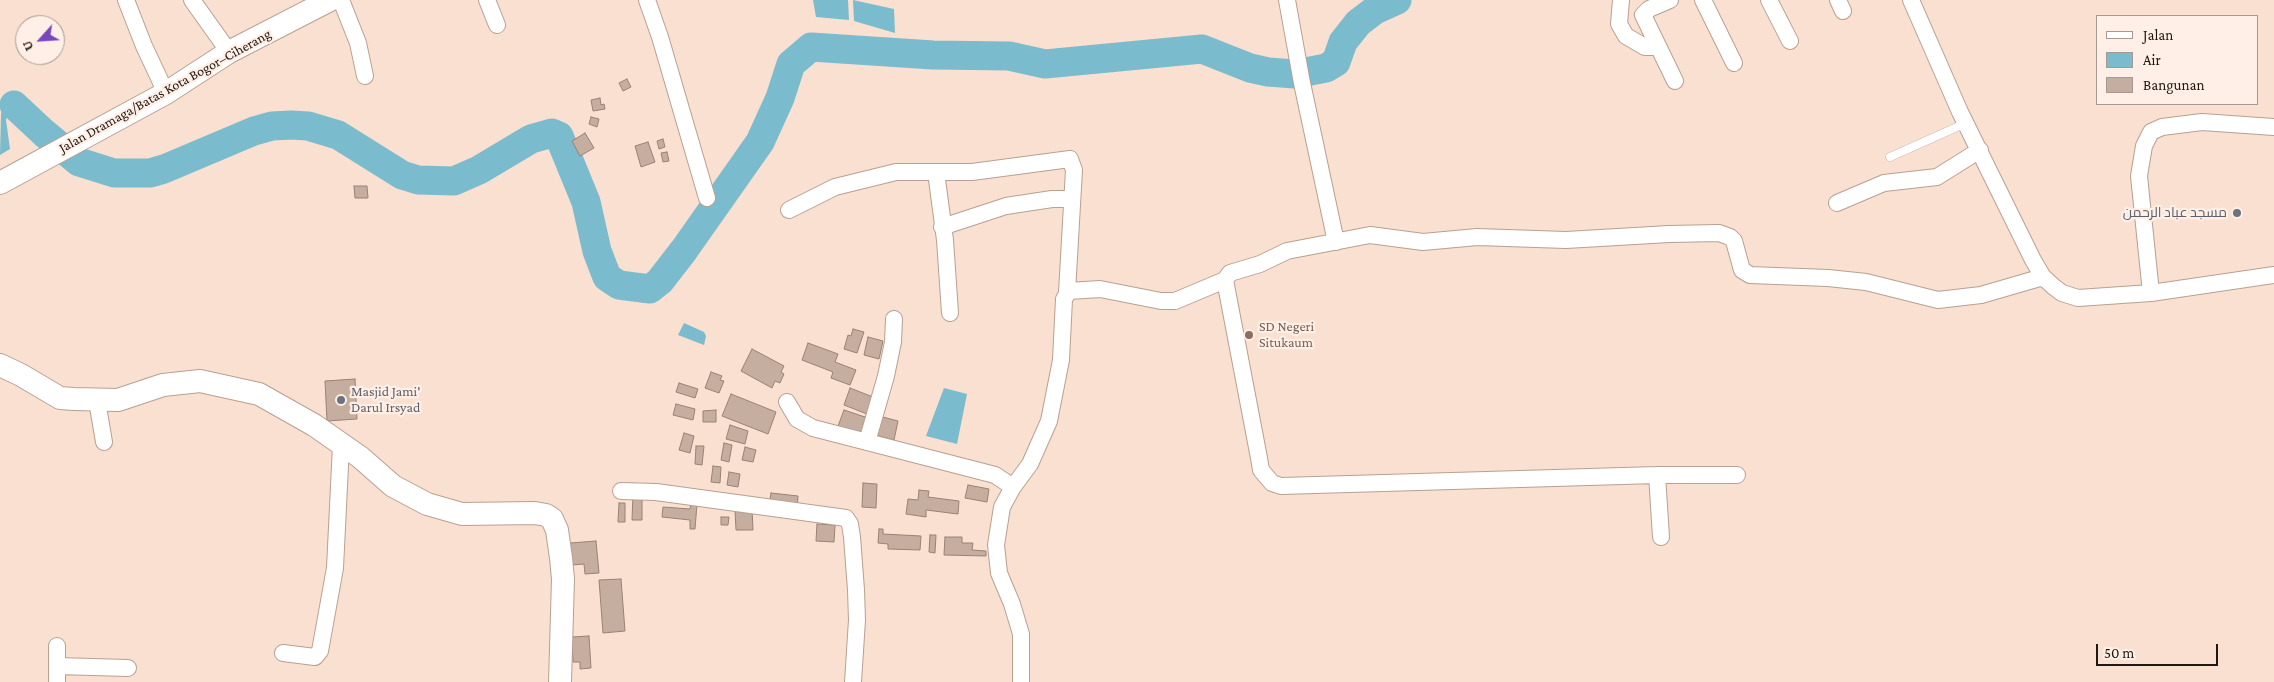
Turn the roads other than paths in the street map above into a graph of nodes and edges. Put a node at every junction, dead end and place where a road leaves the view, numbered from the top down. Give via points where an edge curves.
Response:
1 (126, 0) edge
2 (192, 0) edge
3 (330, 0) edge
4 (341, 0) edge
5 (487, 0) edge
6 (647, 0) edge
7 (1287, 0) edge
8 (1621, 0) edge
9 (1670, 0) edge
10 (1703, 0) edge
11 (1769, 0) edge
12 (1911, 0) edge
13 (1644, 15) junction
14 (1619, 24) junction
15 (497, 25) dead end
16 (1790, 41) dead end
17 (1658, 47) junction
18 (229, 52) junction
19 (1734, 63) dead end
20 (365, 76) dead end
21 (1675, 81) dead end
22 (166, 93) junction
23 (1966, 123) junction
24 (2274, 128) edge
25 (1980, 150) junction
26 (1890, 157) dead end
27 (936, 172) junction
28 (0, 183) edge
29 (707, 198) dead end
30 (1072, 199) junction
31 (1837, 203) dead end
32 (789, 210) dead end
33 (942, 227) junction
34 (1336, 242) junction
35 (2274, 275) edge
36 (2043, 277) junction
37 (1225, 280) junction
38 (1067, 292) junction
39 (2151, 293) junction
40 (950, 313) dead end
41 (894, 318) dead end
42 (0, 366) edge
43 (97, 401) junction
44 (787, 402) dead end
45 (104, 442) dead end
46 (867, 442) junction
47 (340, 445) junction
48 (1657, 475) junction
49 (1737, 475) dead end
50 (1012, 488) junction
51 (621, 491) dead end
52 (1661, 537) dead end
53 (57, 646) dead end
54 (283, 653) dead end
55 (128, 668) dead end
56 (57, 674) edge
57 (560, 682) edge
58 (853, 682) edge
59 (1021, 682) edge

1 - 22 street
2 - 18 street
3 - 18 street, Jalan Dramaga/Batas Kota Bogor–Ciherang
4 - 20 street via 358,43
5 - 15 street
6 - 29 street
7 - 34 street
8 - 14 street
9 - 13 street via 1649,9
10 - 19 street
11 - 16 street
12 - 23 street
13 - 14 street
13 - 17 street
14 - 17 street via 1626,36 1645,47
17 - 21 street
18 - 22 street, Jalan Dramaga/Batas Kota Bogor–Ciherang
22 - 28 street, Jalan Dramaga/Batas Kota Bogor–Ciherang
23 - 25 street
23 - 26 lane
24 - 39 street via 2202,122 2162,127 2151,132 2144,146 2139,176
25 - 31 street via 1937,177 1884,183
25 - 36 street
27 - 30 street via 992,170 1070,159 1074,170
27 - 32 street via 885,174 835,187
27 - 33 street
30 - 33 street via 1006,206
30 - 38 street
33 - 40 street
34 - 36 street via 1370,235 1423,242 1477,237 1610,239 1708,232 1730,237 1736,245 1742,270 1758,276 1876,283 1938,300 1981,296
34 - 37 street via 1288,251 1230,273
35 - 39 street
36 - 39 street via 2062,292 2078,298
37 - 38 street via 1169,302 1100,289
37 - 48 street via 1258,458 1272,483 1281,486
38 - 50 street via 1061,360 1049,421 1033,458
41 - 46 street via 888,368
42 - 43 street via 60,398
43 - 45 street
43 - 47 street via 118,400 183,382 220,384 259,394 314,425
44 - 46 street via 797,419 813,428
46 - 50 street via 995,474
47 - 54 street via 335,568 320,650 315,657
47 - 57 street via 360,457 393,486 441,510 469,514 535,513 552,519 560,546 563,579
48 - 49 street
48 - 52 street
50 - 59 street via 1002,507 996,552 999,573 1020,634
51 - 58 street via 656,492 846,518 852,538 856,590
53 - 56 street
55 - 56 street

